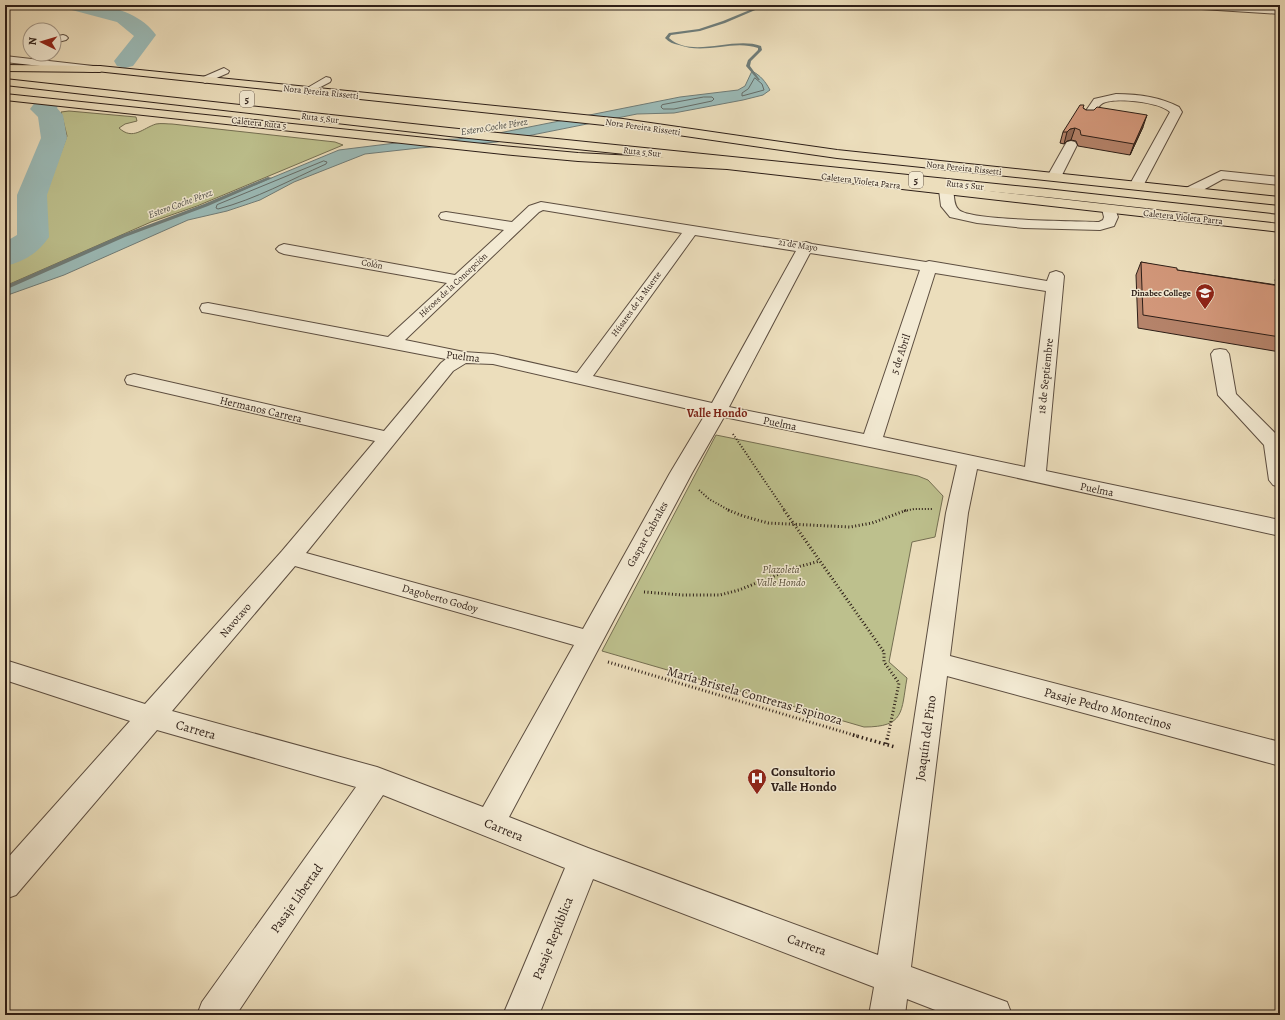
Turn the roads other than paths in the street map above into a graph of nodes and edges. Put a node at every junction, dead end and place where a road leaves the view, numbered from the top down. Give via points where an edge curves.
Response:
1 (1186, 5) edge
2 (1280, 10) edge
3 (14, 51) dead end
4 (5, 56) edge
5 (5, 59) edge
6 (5, 68) edge
7 (100, 70) junction
8 (224, 71) dead end
9 (5, 72) edge
10 (206, 80) junction
11 (326, 80) dead end
12 (5, 82) edge
13 (307, 91) junction
14 (5, 97) edge
15 (417, 117) dead end
16 (1087, 118) edge
17 (457, 122) dead end
18 (1072, 145) edge
19 (513, 151) joint
20 (1054, 177) junction
21 (1280, 181) edge
22 (1136, 186) junction
23 (946, 190) junction
24 (1189, 192) junction
25 (1280, 201) edge
26 (541, 206) joint
27 (1109, 209) junction
28 (1280, 210) edge
29 (446, 216) dead end
30 (1280, 219) edge
31 (515, 227) junction
32 (1280, 228) edge
33 (692, 229) junction
34 (806, 246) junction
35 (284, 249) dead end
36 (929, 266) junction
37 (459, 280) junction
38 (1055, 281) joint
39 (208, 308) dead end
40 (391, 344) junction
41 (1220, 354) dead end
42 (464, 358) junction
43 (134, 380) dead end
44 (581, 380) junction
45 (718, 410) junction
46 (389, 438) junction
47 (871, 442) junction
48 (968, 461) junction
49 (1035, 476) junction
50 (1280, 480) edge
51 (1280, 528) edge
52 (290, 557) junction
53 (586, 647) junction
54 (936, 663) junction
55 (5, 670) edge
56 (152, 716) junction
57 (1280, 754) edge
58 (377, 780) junction
59 (490, 822) junction
60 (584, 861) junction
61 (5, 884) edge
62 (892, 976) junction
63 (215, 1015) edge
64 (521, 1015) edge
65 (886, 1015) edge
66 (994, 1015) edge

1 - 2 street
3 - 4 street
5 - 7 street, Nora Pereira Rissetti
6 - 7 main road
7 - 10 main road, Nora Pereira Rissetti
8 - 10 street
9 - 15 main road, Ruta 5 Sur / 5
10 - 13 main road, Nora Pereira Rissetti
11 - 13 street
12 - 30 main road, Ruta 5 Sur / 5 via 551,143
13 - 20 main road, Nora Pereira Rissetti via 623,123 837,154
14 - 19 main road, Caletera Ruta 5
16 - 22 street via 1095,104 1111,98 1152,101 1174,109 1176,112
17 - 28 main road, Ruta 5 Sur / 5
18 - 20 street
19 - 23 main road, Caletera Violeta Parra via 727,165
20 - 22 main road, Nora Pereira Rissetti
21 - 24 street via 1221,175
22 - 24 main road, Nora Pereira Rissetti
23 - 27 main road, Caletera Violeta Parra
23 - 27 street via 948,206 955,214 977,219 1024,224 1100,226 1109,223
24 - 25 main road, Nora Pereira Rissetti
26 - 31 street, Héroes de la Concepción via 534,209
26 - 33 street, 21 de Mayo
27 - 32 main road, Caletera Violeta Parra
29 - 31 street
31 - 37 street, Héroes de la Concepción
33 - 34 street, 21 de Mayo
33 - 44 street, Húsares de la Muerte
34 - 36 street, 21 de Mayo
34 - 45 street, Gaspar Cabrales
35 - 37 street, Colón
36 - 38 street, 21 de Mayo
36 - 47 street, 5 de Abril
37 - 40 street, Héroes de la Concepción
38 - 49 street, 18 de Septiembre
39 - 40 street, Puelma
40 - 42 street, Puelma
41 - 50 street via 1227,395 1274,444
42 - 44 street, Puelma via 492,359
42 - 46 street, Navotavo via 447,367
43 - 46 street, Hermanos Carrera
44 - 45 street, Puelma
45 - 47 street, Puelma
45 - 53 street, Gaspar Cabrales
46 - 52 street, Navotavo
47 - 48 street, Puelma
48 - 49 street, Puelma
48 - 54 street, Joaquín del Pino via 957,513
49 - 51 street, Puelma
52 - 53 street, Dagoberto Godoy
52 - 56 street, Navotavo
53 - 59 street, Gaspar Cabrales
54 - 57 street, Pasaje Pedro Montecinos
54 - 62 street, Joaquín del Pino
55 - 56 street, Carrera
56 - 58 street, Carrera
56 - 61 street, Navotavo
58 - 59 street, Carrera
58 - 63 street, Pasaje Libertad
59 - 60 street, Carrera
60 - 62 street, Carrera
60 - 64 street, Pasaje República
62 - 65 street, Joaquín del Pino
62 - 66 street, Carrera

